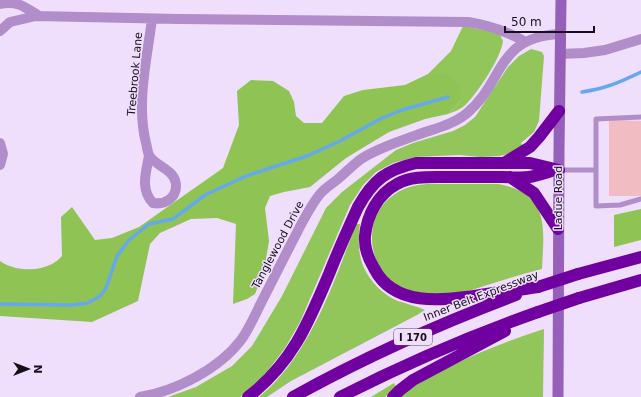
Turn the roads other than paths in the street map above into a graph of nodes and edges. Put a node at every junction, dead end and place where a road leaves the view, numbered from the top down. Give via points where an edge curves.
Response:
1 (561, 0) edge
2 (0, 4) edge
3 (39, 16) junction
4 (152, 19) junction
5 (0, 31) edge
6 (560, 34) junction
7 (641, 39) edge
8 (526, 42) junction
9 (560, 54) junction
10 (559, 111) junction
11 (641, 117) edge
12 (0, 143) edge
13 (149, 156) junction
14 (503, 163) junction
15 (0, 165) edge
16 (559, 170) junction
17 (596, 170) junction
18 (509, 177) junction
19 (641, 199) edge
20 (558, 229) junction
21 (641, 257) edge
22 (641, 280) edge
23 (538, 287) junction
24 (538, 312) junction
25 (140, 397) edge
26 (248, 397) edge
27 (293, 397) edge
28 (340, 397) edge
29 (393, 397) edge
30 (558, 397) edge

1 - 6 main road, Ladue Road
2 - 3 street via 9,2 22,5
3 - 4 street
3 - 5 street via 10,22
4 - 8 street via 468,22 499,30
4 - 13 street, Treebrook Lane via 142,100 142,118
6 - 8 street, Tanglewood Drive via 538,37
6 - 9 main road, Ladue Road
7 - 9 street via 605,50
8 - 25 street, Tanglewood Drive via 512,52 485,92 466,114 452,122 376,150 320,194 303,221 241,340 220,361 181,384 154,395
9 - 10 main road, Ladue Road
10 - 14 highway via 530,147
10 - 16 main road, Ladue Road
11 - 17 lane via 596,119
12 - 15 street via 3,154
13 - 13 street, Treebrook Lane via 175,179 175,192 165,203 153,203 146,194 145,177
14 - 16 highway via 530,163
14 - 26 highway via 416,163 402,166 377,180 358,207 299,340 273,374
16 - 17 lane
16 - 18 highway via 530,177
16 - 20 main road, Ladue Road
17 - 19 lane via 596,206 620,205
18 - 20 highway via 534,193
18 - 23 highway via 411,178 396,184 381,196 366,224 365,242 368,256 384,282 398,291 427,299 448,300
20 - 30 main road, Ladue Road
21 - 23 highway, Inner Belt Expressway / I 170, bridge
22 - 24 highway, I 170, bridge
23 - 27 highway, Inner Belt Expressway / I 170 via 421,333
24 - 28 highway, I 170 via 459,341
24 - 29 highway via 413,380

